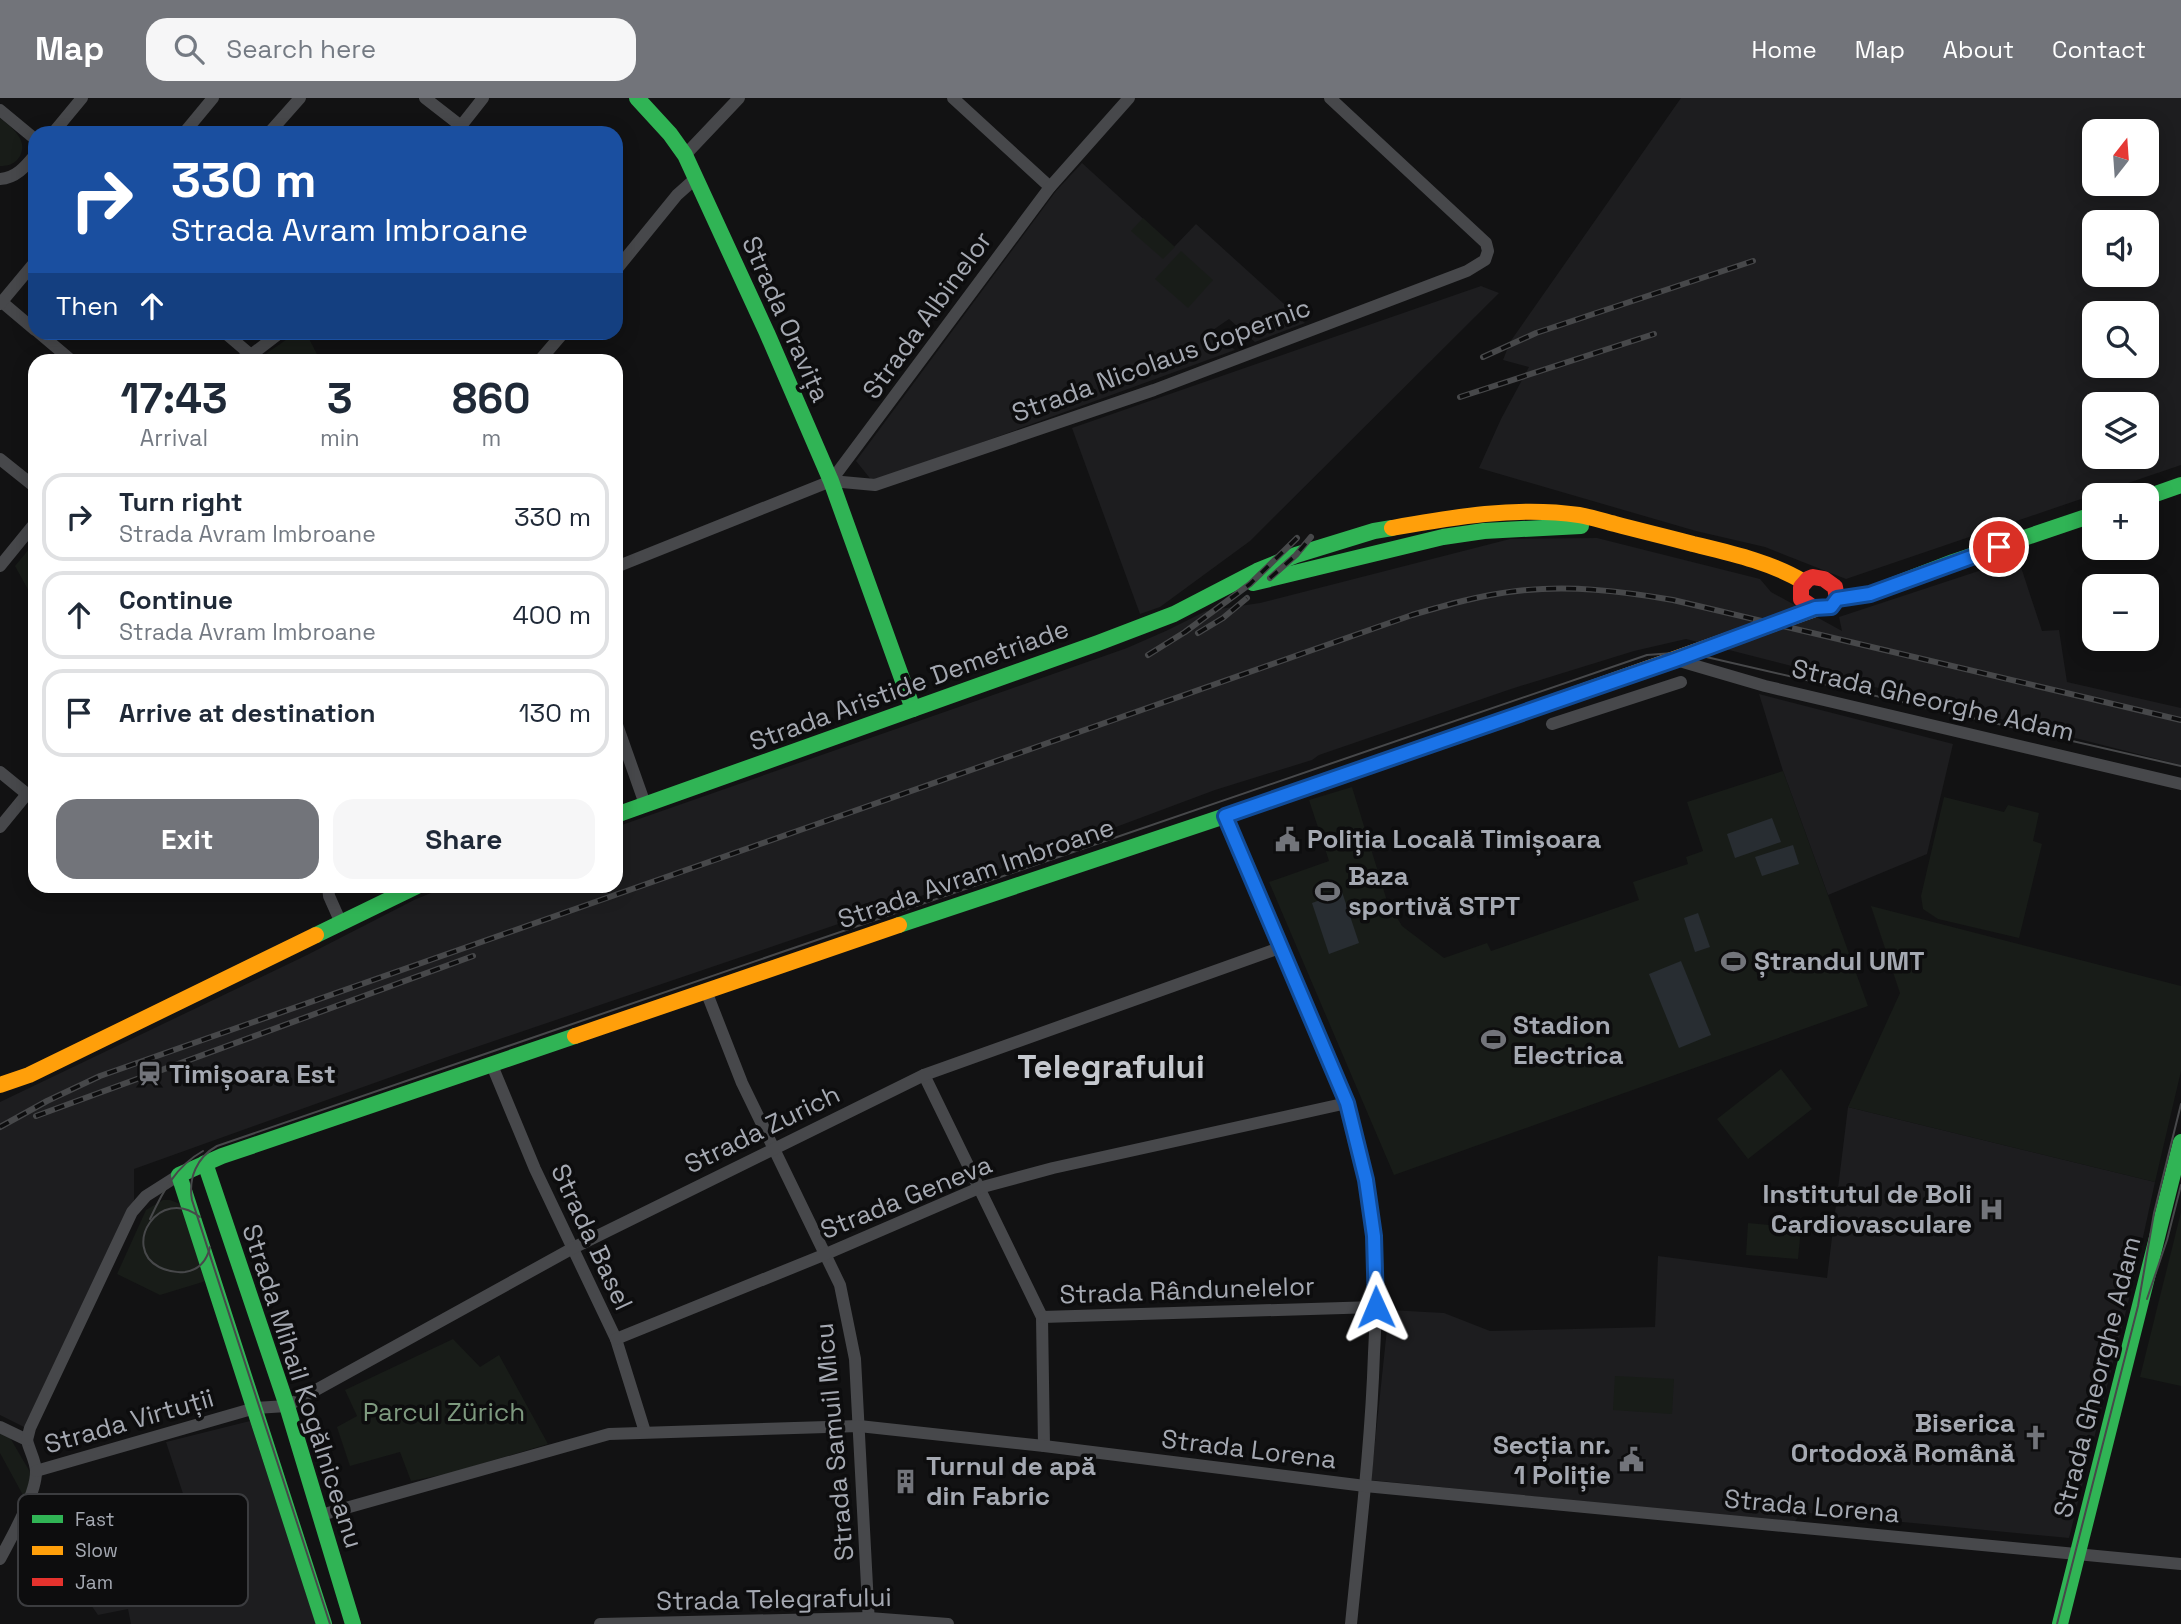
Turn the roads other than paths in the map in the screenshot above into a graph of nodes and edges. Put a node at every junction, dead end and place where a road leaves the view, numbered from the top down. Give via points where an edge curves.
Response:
1 (82, 98) edge
2 (213, 98) edge
3 (300, 98) edge
4 (425, 98) edge
5 (483, 98) edge
6 (637, 98) edge
7 (739, 98) edge
8 (953, 98) edge
9 (1129, 98) edge
10 (1329, 98) edge
11 (0, 110) edge
12 (59, 126) edge
13 (190, 126) edge
14 (274, 126) edge
15 (454, 126) edge
16 (461, 126) edge
17 (28, 133) edge
18 (685, 155) junction
19 (28, 164) edge
20 (24, 169) junction
21 (28, 172) edge
22 (696, 178) junction
23 (0, 179) edge
24 (1050, 187) junction
25 (623, 261) edge
26 (28, 270) edge
27 (1, 303) edge
28 (28, 325) edge
29 (47, 340) edge
30 (231, 340) edge
31 (270, 340) edge
32 (557, 340) edge
33 (64, 354) edge
34 (243, 354) edge
35 (251, 354) edge
36 (545, 354) edge
37 (0, 459) edge
38 (28, 481) edge
39 (831, 481) junction
40 (2181, 485) edge
41 (2159, 493) edge
42 (2082, 518) edge
43 (28, 532) edge
44 (623, 564) edge
45 (0, 566) edge
46 (1803, 590) junction
47 (1837, 599) junction
48 (1815, 608) junction
49 (1788, 618) junction
50 (1675, 660) junction
51 (1681, 682) dead end
52 (913, 709) junction
53 (1552, 724) dead end
54 (623, 742) edge
55 (0, 772) edge
56 (2181, 784) edge
57 (28, 791) edge
58 (28, 796) edge
59 (645, 804) junction
60 (623, 812) edge
61 (1225, 816) junction
62 (0, 827) edge
63 (329, 893) edge
64 (403, 893) edge
65 (341, 923) junction
66 (1282, 947) junction
67 (706, 991) junction
68 (491, 1063) junction
69 (924, 1075) junction
70 (0, 1084) edge
71 (1347, 1103) junction
72 (2181, 1142) edge
73 (773, 1149) junction
74 (205, 1163) junction
75 (179, 1175) junction
76 (979, 1188) junction
77 (573, 1248) junction
78 (826, 1254) junction
79 (1376, 1307) junction
80 (1042, 1317) junction
81 (616, 1339) junction
82 (287, 1406) junction
83 (255, 1408) junction
84 (859, 1426) junction
85 (0, 1427) edge
86 (645, 1432) junction
87 (27, 1440) junction
88 (1044, 1446) junction
89 (36, 1471) junction
90 (1365, 1486) junction
91 (30, 1494) edge
92 (321, 1516) junction
93 (18, 1521) edge
94 (2077, 1554) junction
95 (0, 1559) edge
96 (2181, 1564) edge
97 (869, 1621) edge
98 (324, 1624) edge
99 (353, 1624) edge
100 (600, 1624) edge
101 (948, 1624) edge
102 (1352, 1624) edge
103 (2060, 1624) edge

1 - 12 street
2 - 13 street
3 - 14 street
4 - 15 street
5 - 16 street
6 - 18 main road, Strada Oravița
7 - 18 street
8 - 24 street
9 - 24 street, Strada Albinelor
10 - 39 street, Strada Nicolaus Copernic via 1486,243 1485,260 1467,271 1154,390 875,485
11 - 17 street
18 - 22 main road, Strada Oravița
19 - 20 street
20 - 21 street
20 - 23 street
22 - 25 street
22 - 39 main road, Strada Oravița
24 - 39 street, Strada Albinelor
26 - 27 street
27 - 28 street
29 - 33 street
30 - 34 street
31 - 35 street
32 - 36 street
37 - 38 street
39 - 44 street
39 - 52 main road, Strada Oravița
40 - 41 main road
42 - 47 main road via 1870,594
43 - 45 street
46 - 47 main road via 1813,577 1825,579 1835,587
46 - 48 main road
46 - 49 main road
46 - 52 main road, Strada Aristide Demetriade via 1789,573 1770,566 1619,525 1484,531 1215,593 1144,626
47 - 48 main road via 1831,607
48 - 49 main road, Strada Avram Imbroane
49 - 50 main road, Strada Avram Imbroane
50 - 56 street, Strada Gheorghe Adam via 1765,686
50 - 61 main road, Strada Avram Imbroane
51 - 53 street
52 - 59 main road, Strada Aristide Demetriade
54 - 59 street
55 - 57 street
58 - 62 street
59 - 60 main road, Strada Aristide Demetriade
61 - 66 street
61 - 67 main road, Strada Avram Imbroane
63 - 65 street
64 - 65 main road
65 - 70 main road via 29,1075
66 - 69 street, Strada Zurich
66 - 71 street
67 - 68 main road, Strada Avram Imbroane
67 - 73 street, Strada Samuil Micu
68 - 74 main road, Strada Avram Imbroane
68 - 77 street, Strada Basel
69 - 73 street, Strada Zurich
69 - 76 street
71 - 76 street, Strada Geneva
71 - 79 street via 1373,1225
72 - 94 main road, Strada Gheorghe Adam
73 - 77 street, Strada Zurich
73 - 78 street, Strada Samuil Micu
74 - 75 main road, Strada Avram Imbroane
74 - 82 main road, Strada Mihail Kogălniceanu
75 - 83 main road, Strada Mihail Kogălniceanu
75 - 87 street via 135,1207
76 - 78 street, Strada Geneva
76 - 80 street
77 - 81 street, Strada Basel
77 - 82 street, Strada Zurich
78 - 81 street, Strada Geneva
78 - 84 street, Strada Samuil Micu via 848,1315
79 - 80 street, Strada Rândunelelor
79 - 90 street
80 - 88 street
81 - 86 street, Strada Basel
82 - 83 street, Strada Virtuții
82 - 92 main road, Strada Mihail Kogălniceanu
83 - 89 street, Strada Virtuții
83 - 98 main road, Strada Mihail Kogălniceanu
84 - 86 street, Strada Lorena
84 - 88 street, Strada Lorena
84 - 97 street, Strada Samuil Micu
85 - 87 street, Strada Virtuții
86 - 92 street, Strada Lorena via 609,1434
87 - 89 street, Strada Virtuții
88 - 90 street, Strada Lorena
89 - 91 street
90 - 94 street, Strada Lorena
90 - 102 street
92 - 99 main road, Strada Mihail Kogălniceanu
93 - 95 street
94 - 96 street, Strada Lorena
94 - 103 main road, Strada Gheorghe Adam
97 - 100 street, Strada Telegrafului
97 - 101 street, Strada Telegrafului

